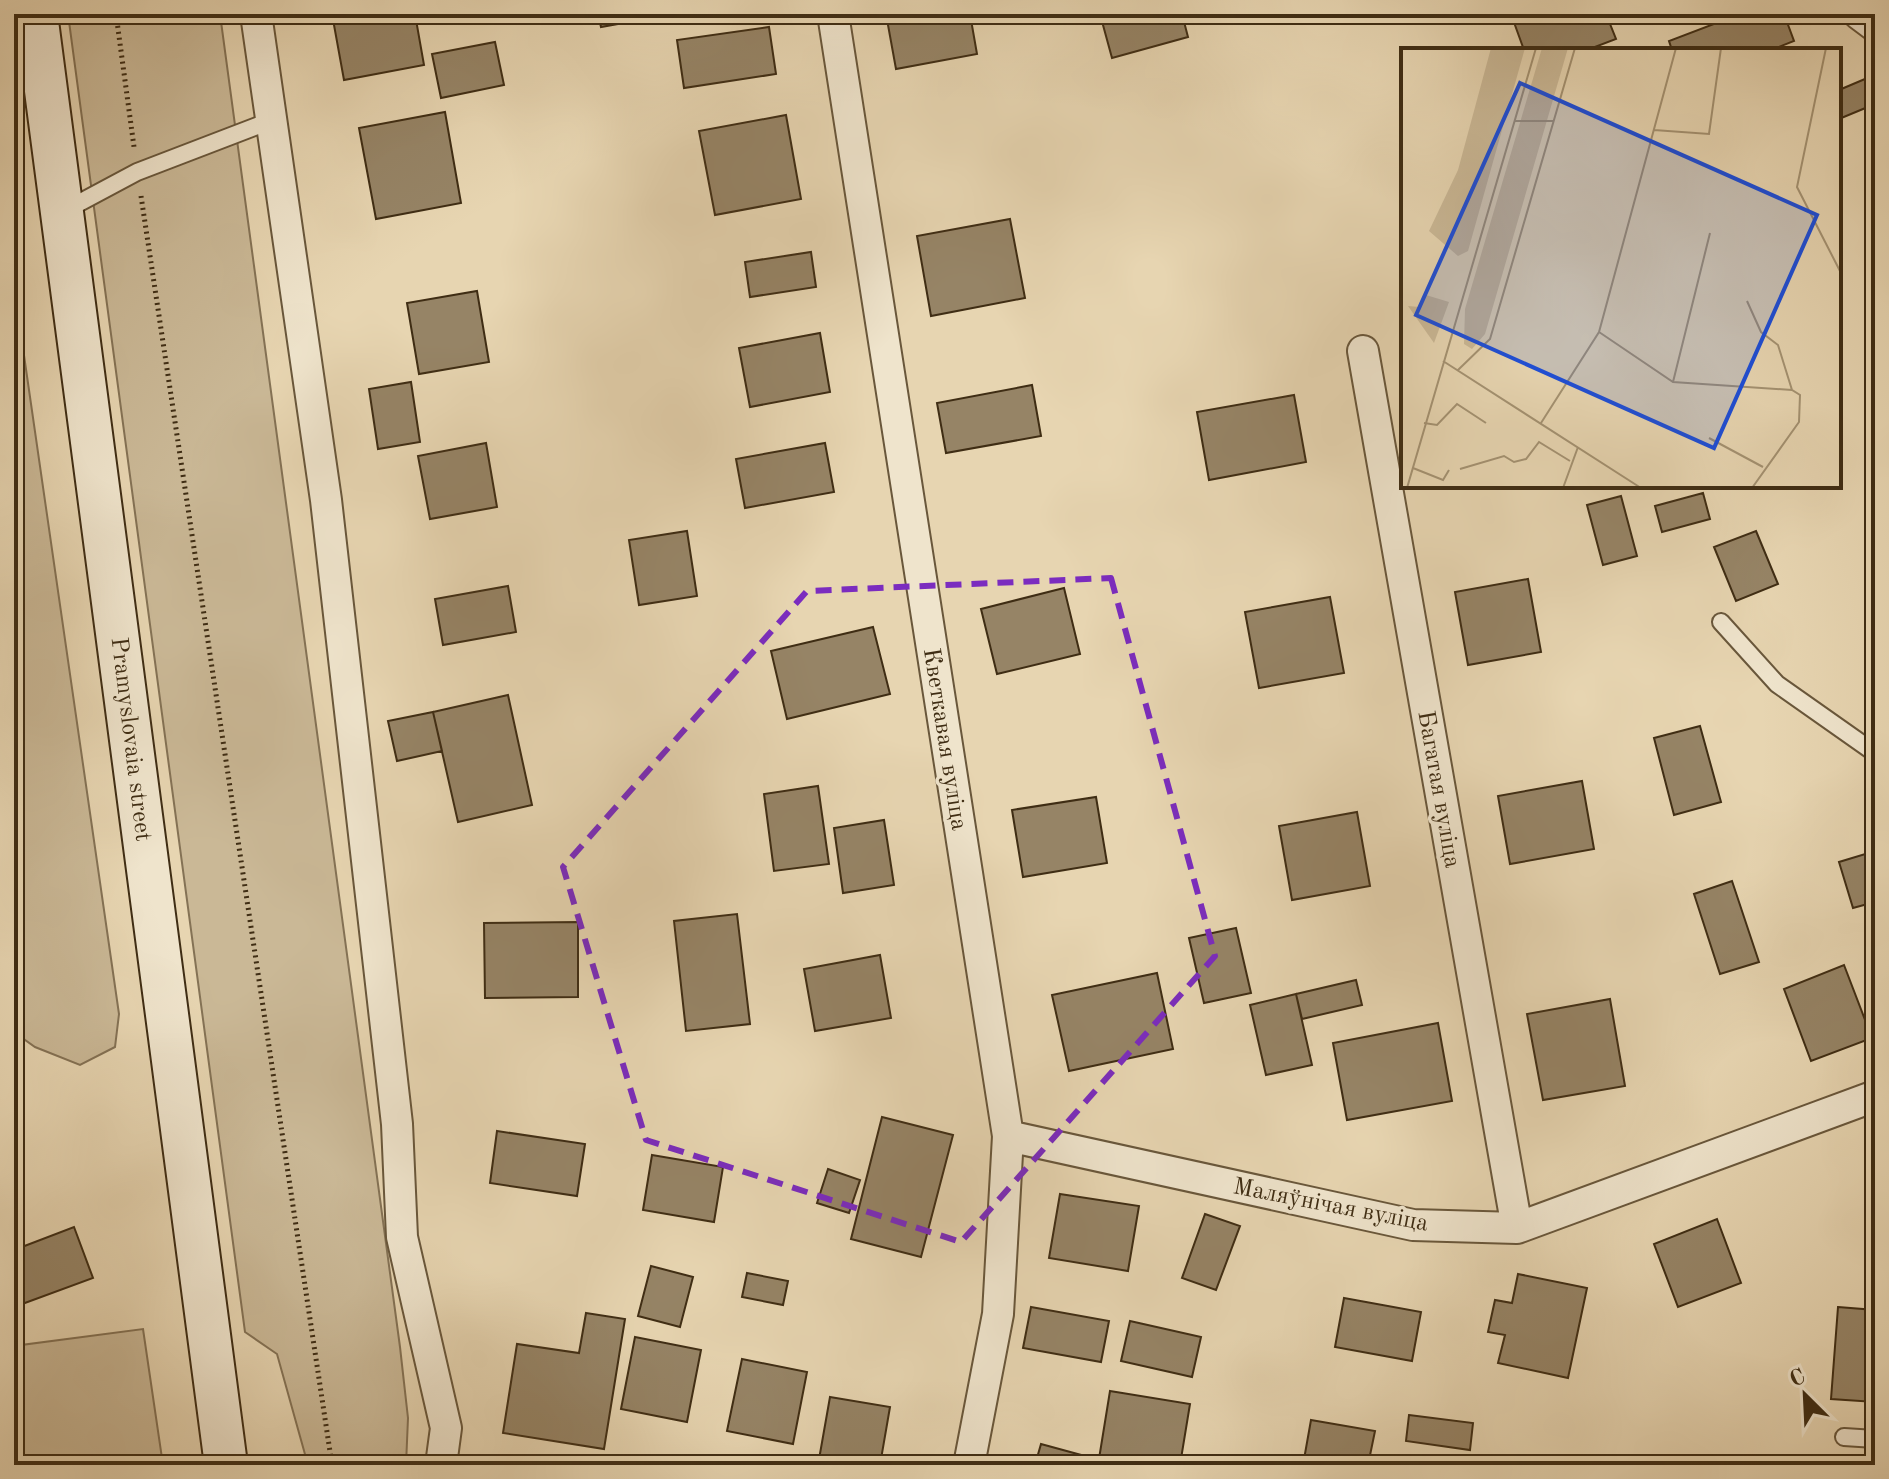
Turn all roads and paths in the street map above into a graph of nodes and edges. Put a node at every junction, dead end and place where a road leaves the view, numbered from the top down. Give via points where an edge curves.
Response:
1 (36, 14) edge
2 (116, 14) edge
3 (256, 14) edge
4 (833, 14) edge
5 (1859, 14) edge
6 (1875, 26) edge
7 (270, 121) junction
8 (137, 172) junction
9 (64, 211) junction
10 (1363, 351) dead end
11 (1721, 622) dead end
12 (1875, 753) edge
13 (1875, 1096) edge
14 (1008, 1136) junction
15 (1517, 1228) junction
16 (1844, 1437) dead end
17 (1875, 1439) edge
18 (226, 1465) edge
19 (332, 1465) edge
20 (441, 1465) edge
21 (969, 1465) edge

1 - 9 main road, Pramyslovaia street
2 - 8 path
3 - 7 street
4 - 14 street, Кветкавая вуліца
5 - 6 street
7 - 8 lane
7 - 20 street via 326,500 397,1124 402,1237 446,1428
8 - 9 lane
8 - 19 path
9 - 18 main road, Pramyslovaia street
10 - 15 street, Багатая вуліца
11 - 12 lane via 1777,684
13 - 15 street, Маляўнічая вуліца
14 - 15 street, Маляўнічая вуліца via 1413,1225
14 - 21 street, Кветкавая вуліца via 998,1314
16 - 17 lane

